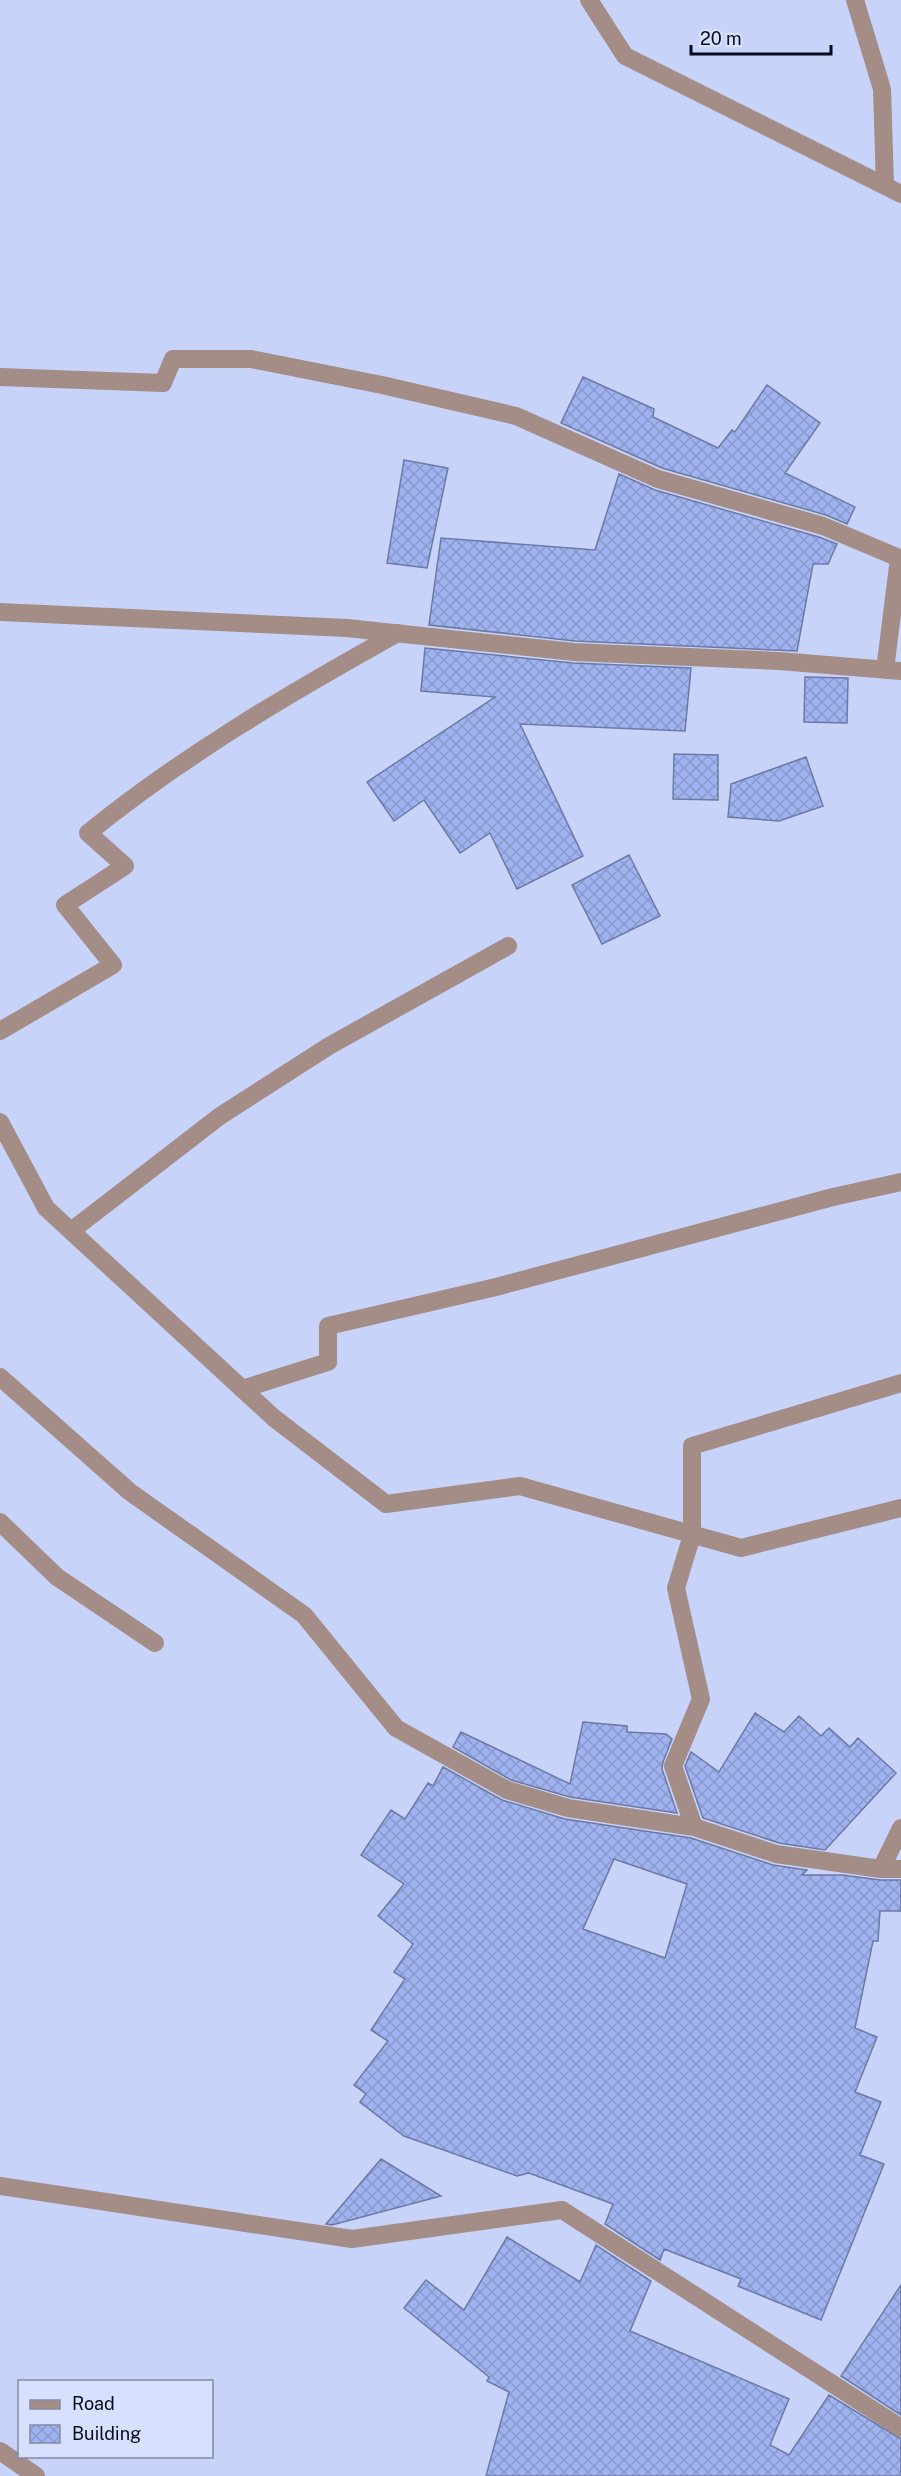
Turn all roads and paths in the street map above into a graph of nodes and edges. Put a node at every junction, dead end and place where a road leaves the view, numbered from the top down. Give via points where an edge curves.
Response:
1 (589, 0) edge
2 (855, 0) edge
3 (893, 190) edge
4 (0, 377) edge
5 (0, 612) edge
6 (398, 633) junction
7 (893, 671) edge
8 (508, 946) dead end
9 (0, 1031) edge
10 (0, 1122) edge
11 (4, 1142) edge
12 (901, 1182) edge
13 (70, 1231) junction
14 (0, 1377) edge
15 (901, 1383) edge
16 (242, 1389) junction
17 (901, 1508) edge
18 (0, 1522) edge
19 (692, 1535) junction
20 (155, 1643) dead end
21 (694, 1827) junction
22 (901, 1828) edge
23 (881, 1869) junction
24 (901, 1869) edge
25 (0, 2187) edge
26 (901, 2427) edge
27 (0, 2451) edge
28 (36, 2476) edge

1 - 3 street via 625,56
2 - 3 street via 882,89
4 - 7 street via 163,383 173,359 251,359 516,416 658,479 823,526 899,558
5 - 6 street
6 - 7 street via 574,651
6 - 9 street via 278,700 132,798 88,833 125,866 65,905 113,965
8 - 13 street via 330,1046 230,1109
10 - 11 street
11 - 13 street via 46,1208
12 - 16 street via 508,1284 328,1326 328,1362
13 - 16 street
14 - 21 street via 130,1492 304,1615 396,1728 507,1790 568,1808
15 - 19 street via 692,1446
16 - 19 street via 386,1504 520,1486
17 - 19 street via 741,1548
18 - 20 street via 57,1577
19 - 21 street via 676,1588 700,1699 674,1766
21 - 23 street via 776,1854
22 - 23 street
23 - 24 street
25 - 26 street via 352,2239 562,2210
27 - 28 street

